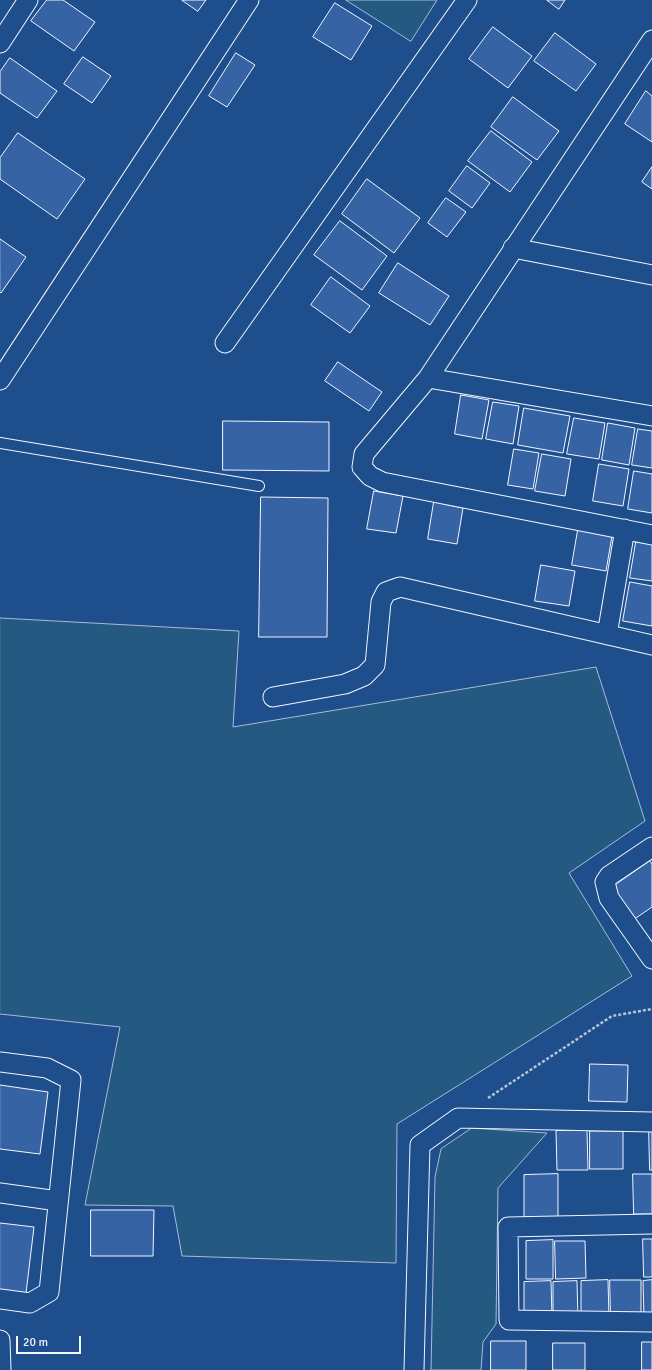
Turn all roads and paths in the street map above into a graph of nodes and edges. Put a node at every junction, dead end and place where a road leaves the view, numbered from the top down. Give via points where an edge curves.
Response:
1 (28, 0) edge
2 (249, 0) edge
3 (467, 0) edge
4 (652, 40) edge
5 (0, 43) edge
6 (513, 248) junction
7 (652, 275) edge
8 (226, 343) dead end
9 (428, 378) junction
10 (0, 380) edge
11 (652, 416) edge
12 (0, 442) edge
13 (259, 486) dead end
14 (625, 530) junction
15 (652, 535) edge
16 (607, 635) junction
17 (652, 645) edge
18 (273, 697) dead end
19 (652, 846) edge
20 (652, 959) edge
21 (652, 1009) edge
22 (0, 1062) edge
23 (458, 1118) junction
24 (652, 1122) edge
25 (0, 1193) edge
26 (58, 1201) junction
27 (652, 1224) edge
28 (0, 1299) edge
29 (652, 1322) edge
30 (0, 1340) edge
31 (1, 1370) edge
32 (414, 1370) edge

1 - 5 street
2 - 10 street
3 - 8 street
4 - 6 street
6 - 7 street
6 - 9 street
9 - 11 street
9 - 14 street via 364,454 362,467 370,476 382,482
12 - 13 lane
14 - 15 street
14 - 16 street
16 - 17 street
16 - 18 street via 400,587 386,592 381,602 375,665 364,676 345,684
19 - 20 street via 605,882 609,898
21 - 23 path via 612,1016
22 - 26 street via 47,1068 71,1080
23 - 24 street
23 - 32 street via 420,1145
25 - 26 street
26 - 28 street via 49,1292 30,1303
27 - 29 street via 508,1227 508,1250 509,1320
30 - 31 street

